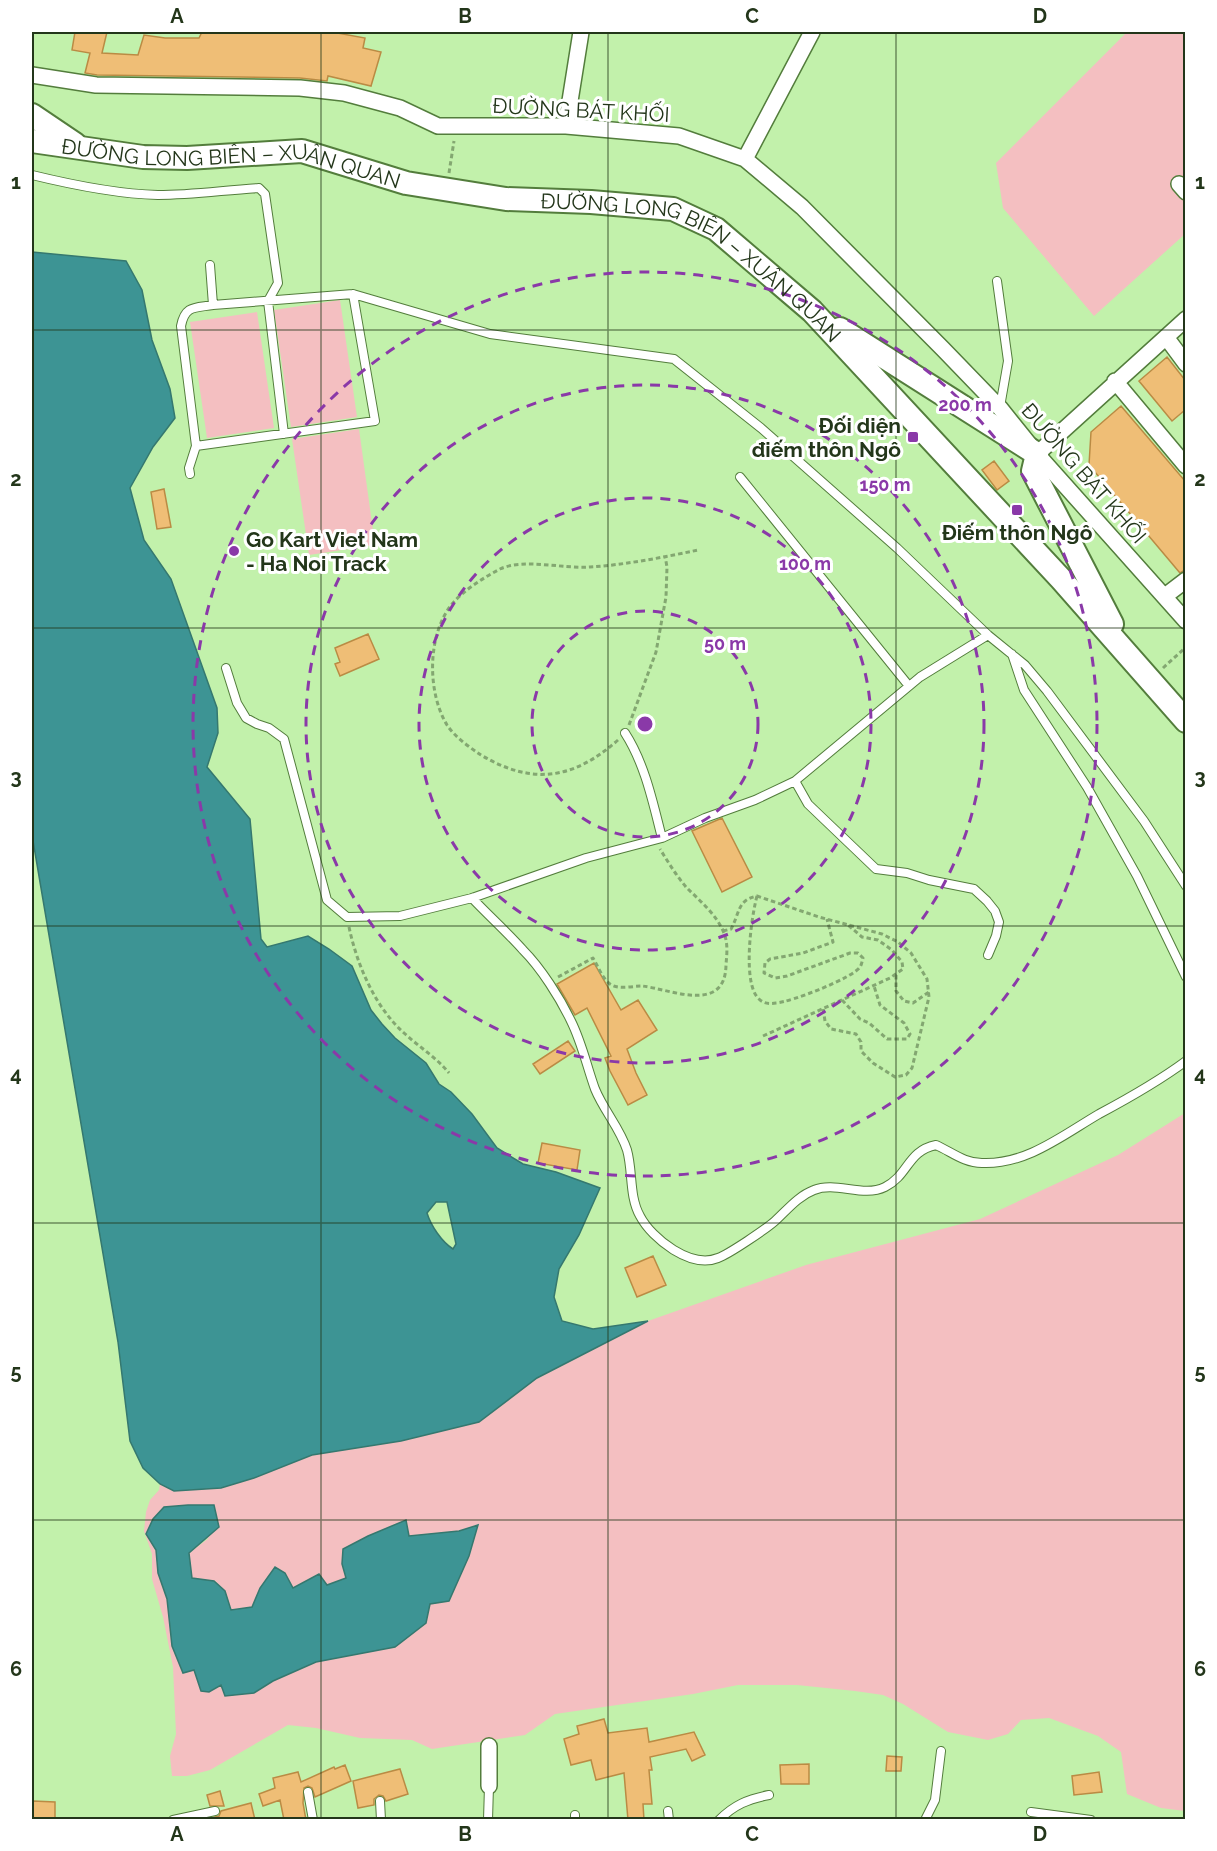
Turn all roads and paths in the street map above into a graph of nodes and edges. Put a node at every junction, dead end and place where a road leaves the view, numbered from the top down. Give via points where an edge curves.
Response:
1 (581, 32) edge
2 (809, 32) edge
3 (32, 75) edge
4 (32, 115) edge
5 (566, 126) junction
6 (455, 137) dead end
7 (32, 141) edge
8 (82, 149) junction
9 (745, 159) junction
10 (32, 175) edge
11 (447, 183) dead end
12 (210, 265) dead end
13 (997, 281) dead end
14 (353, 294) junction
15 (268, 301) junction
16 (213, 305) junction
17 (812, 311) junction
18 (1185, 320) edge
19 (1166, 337) junction
20 (1185, 364) edge
21 (1115, 381) junction
22 (1000, 408) junction
23 (284, 434) junction
24 (195, 446) junction
25 (1037, 454) junction
26 (1185, 466) edge
27 (190, 474) dead end
28 (740, 477) dead end
29 (698, 550) dead end
30 (665, 556) junction
31 (1185, 580) edge
32 (1165, 596) junction
33 (1185, 621) edge
34 (988, 634) junction
35 (1185, 646) edge
36 (1012, 652) junction
37 (1126, 652) junction
38 (226, 668) dead end
39 (1160, 671) dead end
40 (909, 686) junction
41 (1185, 721) edge
42 (625, 733) junction
43 (795, 782) junction
44 (662, 838) junction
45 (1185, 886) edge
46 (757, 896) junction
47 (472, 898) junction
48 (347, 917) junction
49 (827, 919) junction
50 (847, 924) junction
51 (723, 931) junction
52 (988, 955) dead end
53 (897, 973) junction
54 (1185, 977) edge
55 (548, 984) junction
56 (873, 985) junction
57 (929, 992) junction
58 (842, 1000) junction
59 (822, 1008) junction
60 (763, 1035) dead end
61 (1185, 1061) edge
62 (449, 1073) dead end
63 (489, 1746) dead end
64 (941, 1752) dead end
65 (489, 1786) joint
66 (308, 1792) dead end
67 (768, 1795) dead end
68 (380, 1801) dead end
69 (668, 1810) dead end
70 (215, 1811) dead end
71 (1031, 1812) dead end
72 (173, 1820) edge
73 (313, 1820) edge
74 (381, 1820) edge
75 (488, 1820) edge
76 (669, 1820) edge
77 (719, 1820) edge
78 (924, 1820) edge
79 (1091, 1820) edge

1 - 5 street
2 - 9 street
3 - 5 street, ĐƯỜNG BÁT KHỐI via 96,85 300,88 344,93 388,105 438,126
4 - 8 main road
5 - 9 street, ĐƯỜNG BÁT KHỐI via 679,136
6 - 11 path
7 - 8 main road, ĐƯỜNG LONG BIÊN – XUÂN QUAN
8 - 17 main road, ĐƯỜNG LONG BIÊN – XUÂN QUAN via 143,158 302,151 406,183 506,199 673,209 716,229
9 - 22 street, ĐƯỜNG BÁT KHỐI via 802,207
10 - 15 lane via 80,187 156,195 259,188 265,194 278,283
12 - 16 lane
13 - 22 lane via 1008,361
14 - 15 lane
14 - 23 lane via 375,421
14 - 34 lane via 490,334 674,359 761,428
15 - 16 lane
15 - 23 lane
16 - 24 lane via 190,308 183,315 181,326
17 - 25 main road
17 - 37 main road, ĐƯỜNG LONG BIÊN – XUÂN QUAN
18 - 19 street
19 - 20 street
19 - 21 street
21 - 25 street
21 - 26 street
22 - 25 street, ĐƯỜNG BÁT KHỐI
23 - 24 lane
24 - 27 lane
25 - 32 street, ĐƯỜNG BÁT KHỐI
25 - 37 main road via 1033,471
28 - 40 lane
29 - 30 path
30 - 42 path via 666,597 656,652
30 - 42 path via 591,567 501,568 451,605 440,625 431,662 436,699 446,724 469,747 518,772 544,775 585,765
31 - 32 street
32 - 33 street, ĐƯỜNG BÁT KHỐI
34 - 36 lane
34 - 40 lane
35 - 39 path
36 - 45 lane via 1047,691 1144,821
36 - 54 lane via 1024,690 1137,876
37 - 41 main road, ĐƯỜNG LONG BIÊN – XUÂN QUAN
38 - 48 lane via 246,718 284,739 327,900
40 - 43 lane
42 - 44 lane via 639,760
43 - 44 lane
43 - 52 lane via 808,804 876,869 974,889 995,911 999,922
44 - 47 lane via 586,858
44 - 51 path via 660,848 672,869
46 - 49 path
46 - 49 path via 751,919 750,977 752,990 764,1003 786,1001 850,975 860,967 863,958 850,953 787,976 775,978 764,973 765,963 771,959 833,942
46 - 51 path via 741,903 731,929
47 - 48 lane via 399,916
47 - 55 lane via 525,952
48 - 62 path via 375,997 403,1032
49 - 50 path
50 - 53 path via 862,937 878,940 892,950 902,962 903,969
50 - 57 path via 898,942 911,953 927,979
51 - 55 path via 727,945 726,978 710,993 692,997 642,986 611,985 593,957
53 - 56 path
53 - 57 path via 896,991 904,1001 913,1004
55 - 61 lane via 571,1020 596,1091 627,1150 640,1217 663,1243 699,1260 717,1259 818,1188 885,1187 896,1180 917,1152 936,1144 959,1158 980,1164 1001,1163 1031,1153
56 - 58 path
56 - 58 path via 880,1005 904,1023 910,1034 907,1039 887,1039
57 - 59 path via 912,1068 906,1075 895,1077 861,1051 856,1034 831,1029
58 - 59 path
59 - 60 path
63 - 65 street
64 - 78 lane via 935,1800
65 - 75 lane
66 - 73 lane
67 - 77 lane via 743,1801
68 - 74 lane
69 - 76 lane
70 - 72 lane
71 - 79 lane

